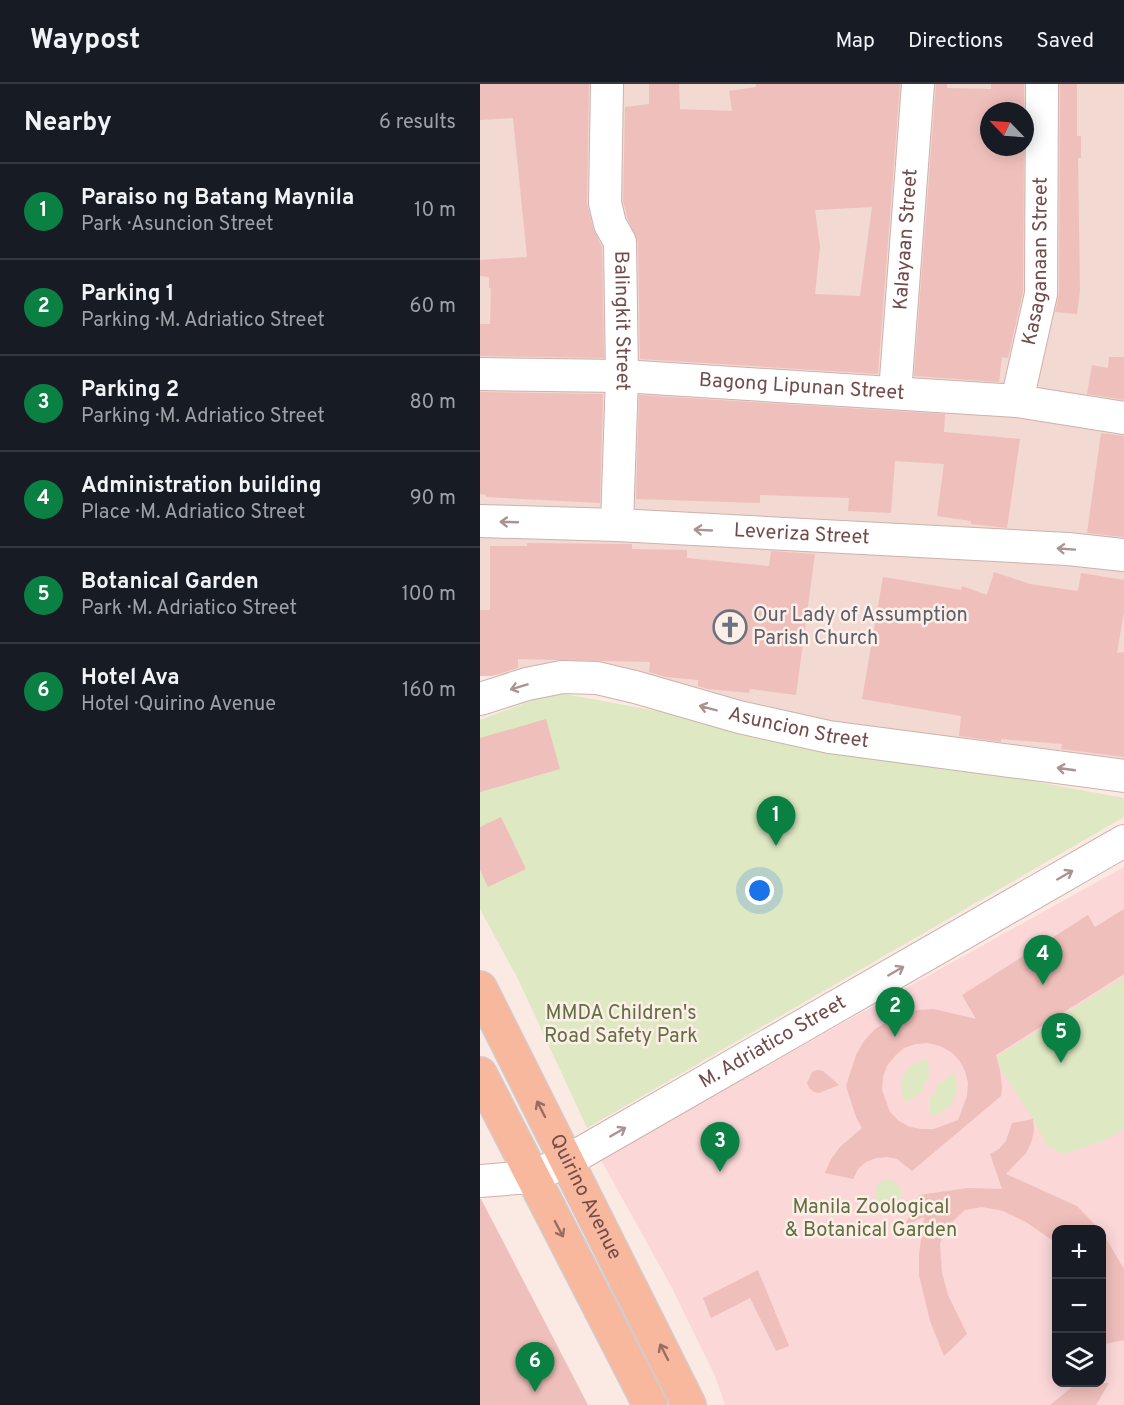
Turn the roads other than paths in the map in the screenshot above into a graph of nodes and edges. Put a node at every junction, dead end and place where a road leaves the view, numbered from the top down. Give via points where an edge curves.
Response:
1 (607, 84) edge
2 (918, 84) edge
3 (1042, 84) edge
4 (480, 374) edge
5 (622, 376) junction
6 (894, 393) junction
7 (1017, 401) junction
8 (1124, 418) edge
9 (480, 521) edge
10 (617, 525) junction
11 (1124, 555) edge
12 (480, 699) edge
13 (1124, 776) edge
14 (1124, 841) edge
15 (480, 988) edge
16 (480, 1074) edge
17 (548, 1170) junction
18 (480, 1181) edge
19 (650, 1405) edge
20 (689, 1405) edge

1 - 5 street, Balingkit Street via 605,203 620,242
2 - 6 street, Kalayaan Street
3 - 7 street, Kasaganaan Street via 1041,294
4 - 5 street, Bagong Lipunan Street
5 - 6 street, Bagong Lipunan Street
5 - 10 street, Balingkit Street
6 - 7 street, Bagong Lipunan Street
7 - 8 street, Bagong Lipunan Street
10 -> 9 street, Leveriza Street
11 -> 10 street, Leveriza Street
13 -> 12 street, Asuncion Street via 829,736 739,717 597,678 562,677
17 -> 14 street, M. Adriatico Street
17 -> 15 main road, Quirino Avenue
16 - 17 main road, Quirino Avenue
17 - 18 street, M. Adriatico Street
17 -> 19 main road, Quirino Avenue
20 -> 17 main road, Quirino Avenue

